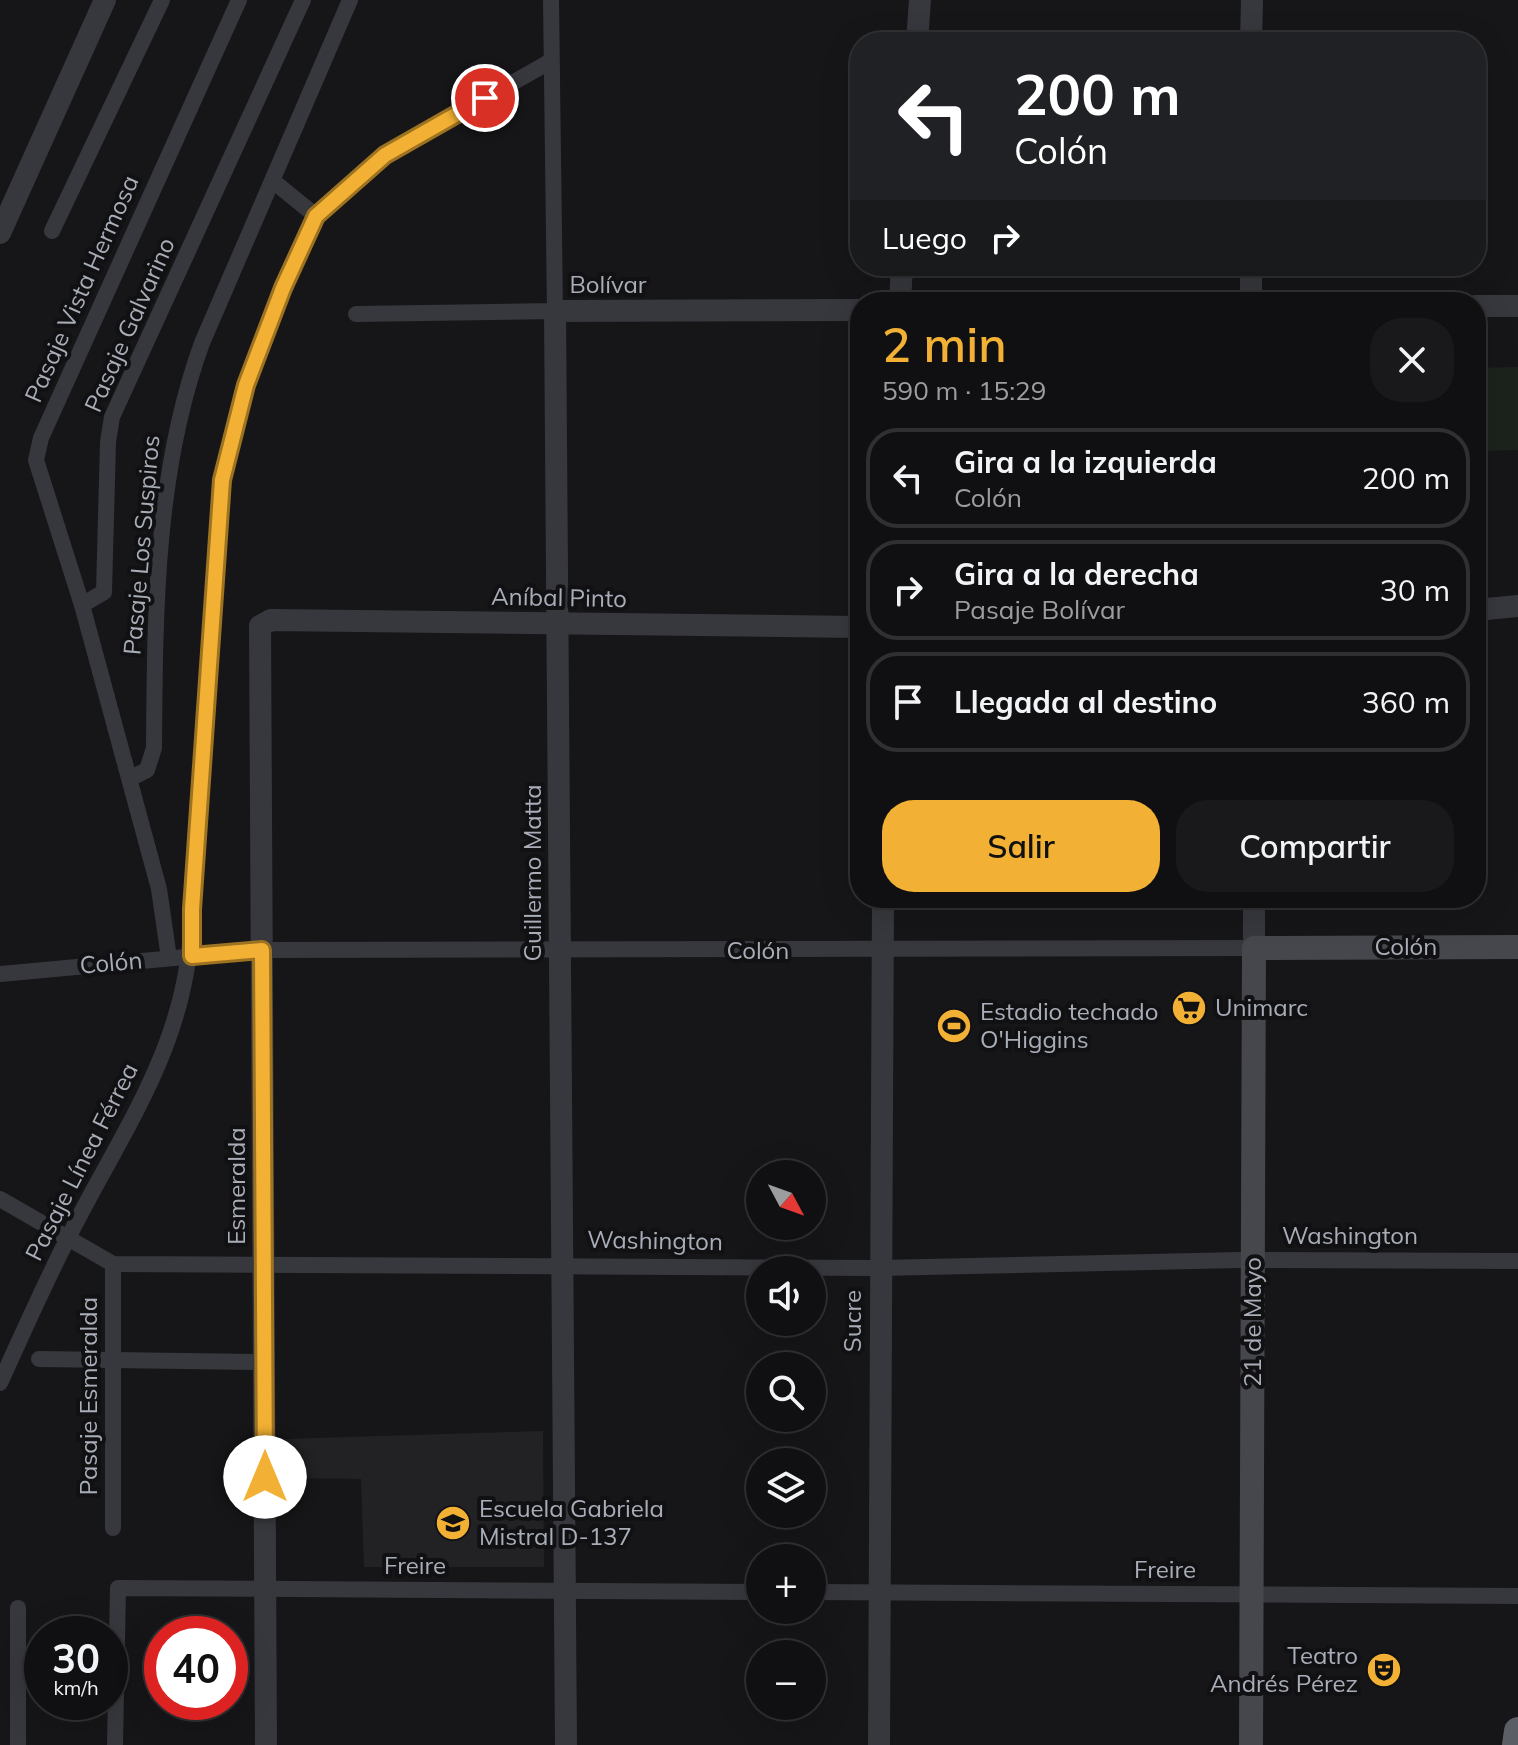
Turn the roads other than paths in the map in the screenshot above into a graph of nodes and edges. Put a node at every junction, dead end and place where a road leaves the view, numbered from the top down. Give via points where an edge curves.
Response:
1 (105, 0) edge
2 (162, 0) edge
3 (239, 0) edge
4 (303, 0) edge
5 (350, 0) edge
6 (551, 0) edge
7 (920, 0) edge
8 (1252, 0) edge
9 (918, 32) edge
10 (1251, 32) edge
11 (551, 61) junction
12 (273, 181) junction
13 (316, 216) junction
14 (52, 231) dead end
15 (0, 233) edge
16 (1486, 306) edge
17 (1518, 306) edge
18 (850, 310) edge
19 (555, 311) junction
20 (356, 314) dead end
21 (82, 605) junction
22 (1518, 606) edge
23 (1486, 609) edge
24 (557, 624) junction
25 (260, 626) joint
26 (850, 627) edge
27 (131, 778) junction
28 (883, 908) edge
29 (1254, 908) edge
30 (192, 909) junction
31 (163, 915) junction
32 (1518, 947) edge
33 (1254, 948) junction
34 (262, 950) junction
35 (882, 950) junction
36 (559, 952) junction
37 (192, 956) junction
38 (169, 958) junction
39 (0, 974) edge
40 (0, 1199) edge
41 (67, 1239) junction
42 (1254, 1260) junction
43 (1518, 1261) edge
44 (113, 1264) junction
45 (562, 1264) junction
46 (264, 1265) junction
47 (879, 1268) junction
48 (39, 1359) dead end
49 (113, 1361) junction
50 (264, 1362) junction
51 (0, 1383) edge
52 (113, 1528) dead end
53 (265, 1589) junction
54 (564, 1591) junction
55 (746, 1592) edge
56 (826, 1592) edge
57 (878, 1592) junction
58 (1252, 1595) junction
59 (1518, 1596) edge
60 (18, 1608) dead end
61 (1518, 1731) edge
62 (18, 1745) edge
63 (115, 1745) edge
64 (266, 1745) edge
65 (566, 1745) edge
66 (879, 1745) edge
67 (1251, 1745) edge
68 (1516, 1745) edge

1 - 15 street
2 - 14 street
3 - 21 street, Pasaje Vista Hermosa via 41,438 36,460
4 - 21 street, Pasaje Galvarino via 112,417 104,592
5 - 12 street, Pasaje Los Suspiros
6 - 11 street, Guillermo Matta
7 - 9 street
8 - 10 street
11 - 13 street via 385,155
11 - 19 street, Guillermo Matta
12 - 13 street
12 - 27 street, Pasaje Los Suspiros via 182,397 161,541 154,748 147,770
13 - 30 street, Pasaje Línea Férrea via 246,385 222,480
16 - 17 street
18 - 19 street, Bolívar
19 - 20 street, Bolívar
19 - 24 street, Guillermo Matta
21 - 27 street
22 - 23 street
24 - 25 street, Aníbal Pinto via 271,620
24 - 26 street, Aníbal Pinto
24 - 36 street, Guillermo Matta
25 - 34 street, Esmeralda
27 - 31 street
28 - 35 street, Sucre
29 - 33 street, 21 de Mayo
30 - 31 street
30 - 37 street, Pasaje Línea Férrea
31 - 38 street
32 - 33 main road, Colón
33 - 35 street, Colón
33 - 42 main road, 21 de Mayo
34 - 36 street, Colón
34 - 37 street, Colón
34 - 46 street, Esmeralda
35 - 36 street, Colón
35 - 47 street, Sucre
36 - 45 street, Guillermo Matta
37 - 38 street, Colón
37 - 41 street, Pasaje Línea Férrea via 155,1079
38 - 39 street, Colón
40 - 41 street, Washington
41 - 44 street, Washington
41 - 51 street, Pasaje Línea Férrea
42 - 43 street, Washington
42 - 47 street, Washington
42 - 58 main road, 21 de Mayo
44 - 46 street, Washington
44 - 49 street, Pasaje Esmeralda
45 - 46 street, Washington
45 - 47 street, Washington
45 - 54 street, Guillermo Matta
46 - 50 street, Esmeralda
47 - 57 street, Sucre
48 - 49 street
49 - 50 street
49 - 52 street, Pasaje Esmeralda
50 - 53 street, Esmeralda
53 - 54 street, Freire
53 - 63 street, Freire via 118,1588
53 - 64 street, Esmeralda
54 - 55 street, Freire
54 - 65 street, Guillermo Matta
56 - 57 street, Freire
57 - 58 street, Freire
57 - 66 street, Sucre
58 - 59 street, Freire
58 - 67 main road, 21 de Mayo
60 - 62 street
61 - 68 highway

